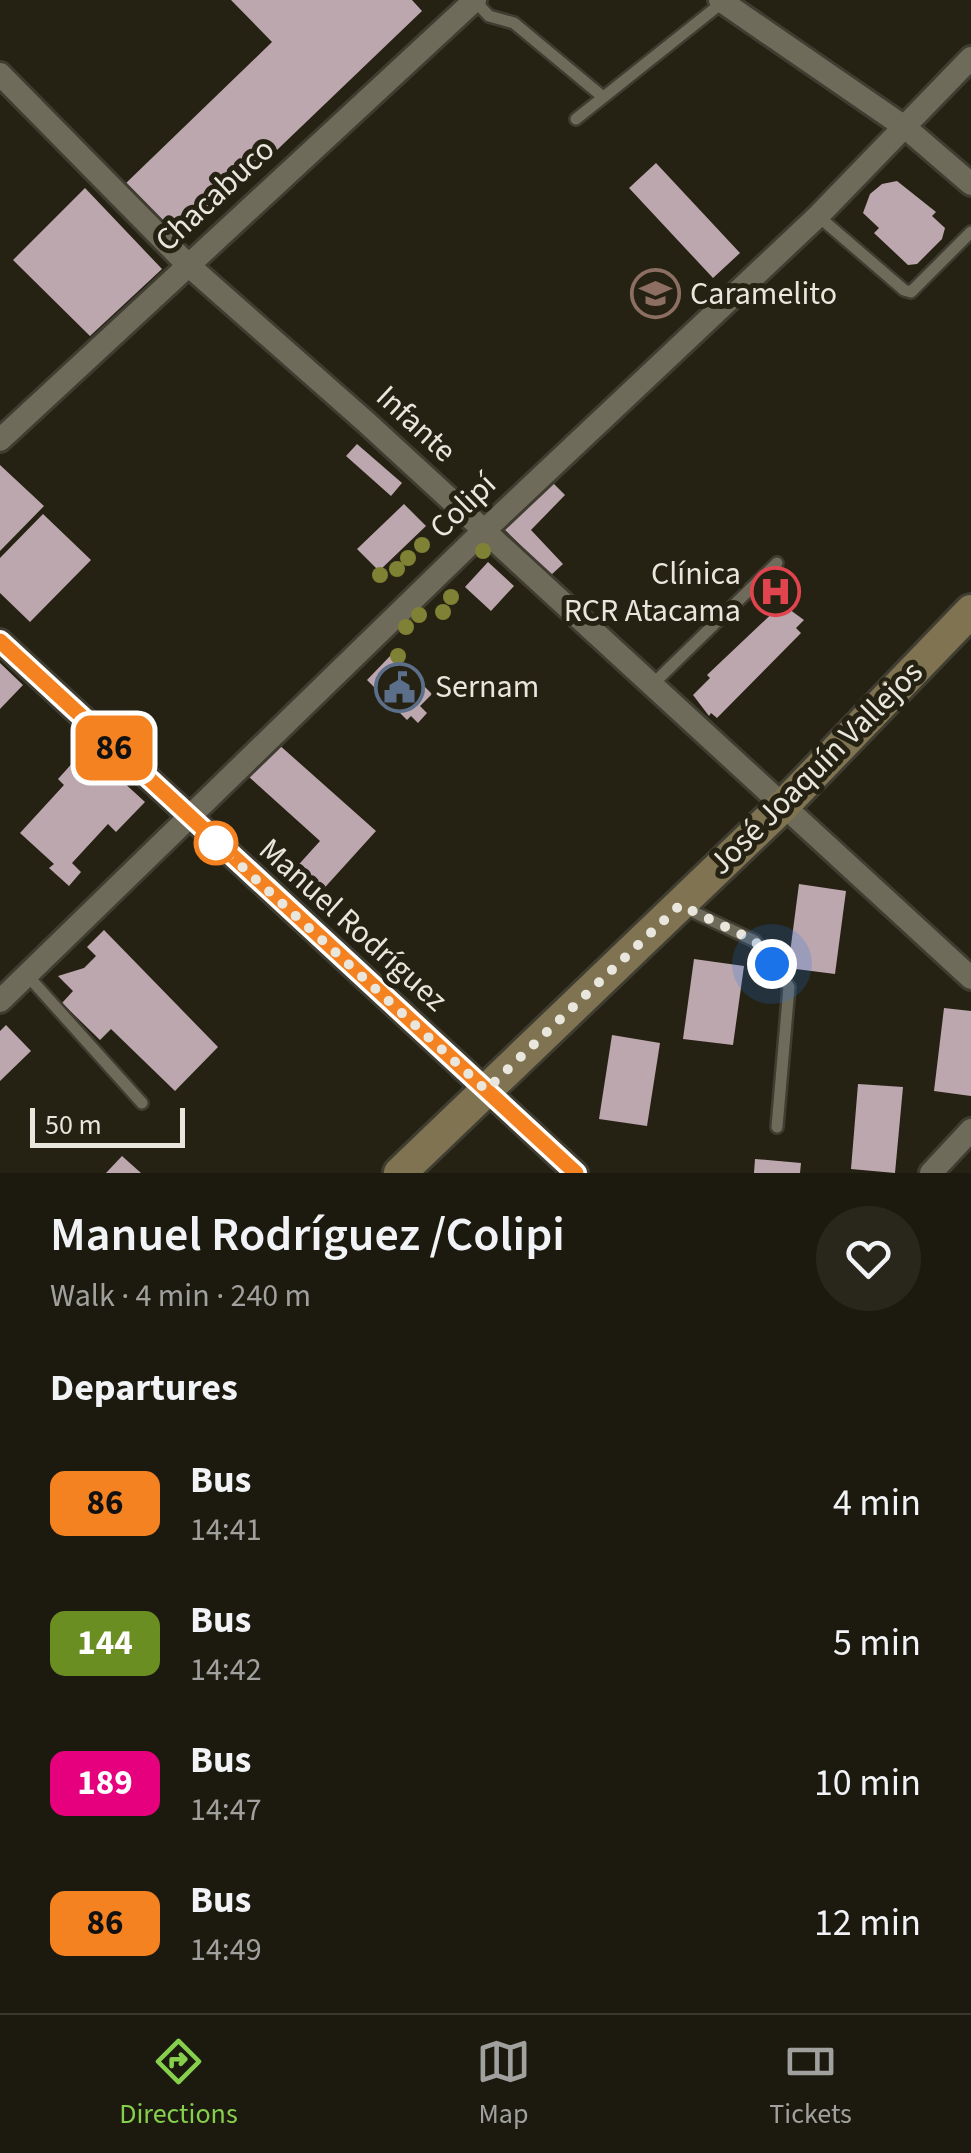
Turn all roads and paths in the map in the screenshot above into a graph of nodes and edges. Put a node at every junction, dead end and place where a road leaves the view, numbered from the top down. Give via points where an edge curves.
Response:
1 (475, 0) edge
2 (722, 1) edge
3 (971, 58) edge
4 (0, 74) edge
5 (603, 98) junction
6 (576, 119) dead end
7 (906, 128) junction
8 (971, 184) edge
9 (818, 216) junction
10 (971, 232) edge
11 (188, 264) junction
12 (0, 440) edge
13 (483, 531) junction
14 (777, 563) dead end
15 (971, 611) edge
16 (0, 641) edge
17 (652, 685) junction
18 (784, 805) junction
19 (190, 820) junction
20 (680, 905) junction
21 (27, 975) junction
22 (971, 978) edge
23 (0, 1001) edge
24 (486, 1090) junction
25 (142, 1103) dead end
26 (777, 1127) dead end
27 (971, 1130) edge
28 (400, 1173) edge
29 (576, 1173) edge
30 (931, 1173) edge

1 - 5 lane via 489,16 514,23
1 - 11 street, Chacabuco
2 - 5 lane
2 - 7 street
3 - 7 street, Colipí
4 - 11 street, Infante
5 - 6 lane
7 - 8 street
7 - 9 street, Colipí
9 - 10 lane via 911,292
9 - 13 street, Colipí
11 - 12 street, Chacabuco
11 - 13 street, Infante
13 - 17 street, Infante
13 - 19 street, Colipí
14 - 17 lane
15 - 18 main road, José Joaquín Vallejos
16 - 19 street, Manuel Rodríguez
17 - 18 street, Infante
18 - 20 main road, José Joaquín Vallejos
18 - 22 street, Infante
19 - 21 street, Colipí
19 - 24 street, Manuel Rodríguez
20 - 24 main road, José Joaquín Vallejos
20 - 26 lane via 755,941 789,987
21 - 23 street, Colipí
21 - 25 lane
24 - 28 main road, José Joaquín Vallejos
24 - 29 street, Manuel Rodríguez
27 - 30 street

